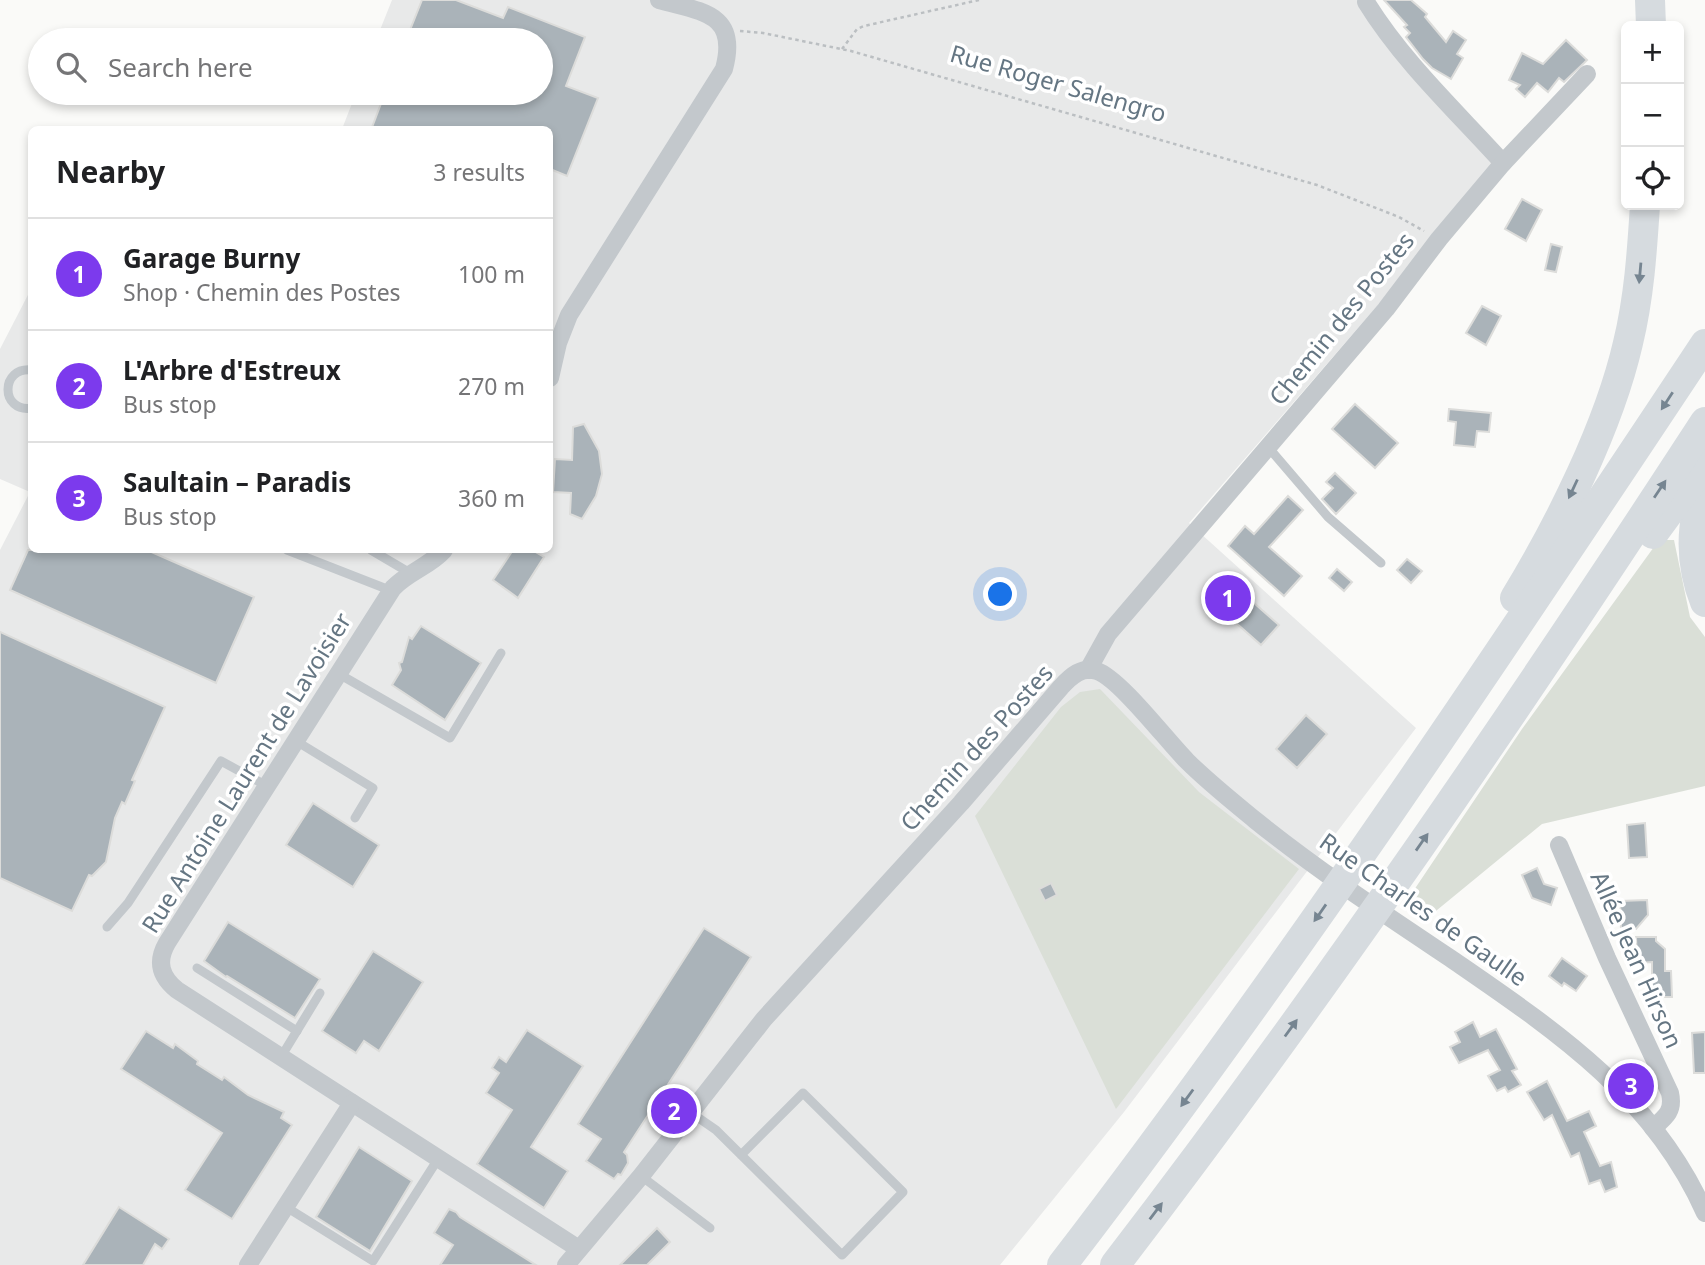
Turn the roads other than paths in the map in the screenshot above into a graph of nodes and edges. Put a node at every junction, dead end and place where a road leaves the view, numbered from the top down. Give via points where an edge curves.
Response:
1 (659, 0) edge
2 (1650, 0) edge
3 (1366, 1) edge
4 (1651, 21) edge
5 (1587, 74) dead end
6 (1503, 163) junction
7 (1644, 210) edge
8 (1705, 344) edge
9 (553, 365) edge
10 (28, 368) edge
11 (28, 408) edge
12 (1705, 422) edge
13 (1269, 447) junction
14 (1705, 463) edge
15 (1705, 485) edge
16 (295, 553) edge
17 (376, 553) edge
18 (441, 553) edge
19 (1381, 563) dead end
20 (410, 573) junction
21 (392, 591) junction
22 (1705, 603) edge
23 (501, 653) dead end
24 (1088, 670) junction
25 (339, 674) junction
26 (296, 741) junction
27 (1486, 749) junction
28 (267, 786) junction
29 (355, 818) dead end
30 (1559, 845) dead end
31 (1365, 849) junction
32 (107, 927) dead end
33 (197, 968) dead end
34 (320, 993) dead end
35 (297, 1031) junction
36 (281, 1057) junction
37 (352, 1103) junction
38 (690, 1112) junction
39 (1653, 1128) junction
40 (741, 1155) junction
41 (438, 1159) junction
42 (640, 1176) junction
43 (1703, 1204) edge
44 (286, 1207) junction
45 (710, 1228) dead end
46 (579, 1249) junction
47 (248, 1265) edge
48 (566, 1265) edge
49 (1062, 1265) edge
50 (1115, 1265) edge

1 - 9 street via 713,17 725,30 728,50 724,69 569,315
2 - 4 highway
3 - 6 street via 1409,59
5 - 6 street, Chemin des Postes
6 - 13 street, Chemin des Postes
7 -> 31 highway via 1638,288 1628,343 1585,462 1523,584 1406,770
8 -> 31 highway
10 - 11 lane via 12,375 6,391 15,406
27 -> 12 highway
13 - 19 lane via 1328,517
13 - 24 street, Chemin des Postes via 1108,634
14 - 27 highway via 1532,703
15 - 22 highway via 1693,537
16 - 21 lane
17 - 20 lane
18 - 20 street, Rue Antoine Laurent de Lavoisier
20 - 21 street, Rue Antoine Laurent de Lavoisier
21 - 25 street, Rue Antoine Laurent de Lavoisier
23 - 25 lane via 450,738
24 - 38 street, Chemin des Postes via 1061,687 764,1018
24 - 39 street, Rue Charles de Gaulle via 1109,678 1233,803 1571,1044 1613,1082
25 - 26 street, Rue Antoine Laurent de Lavoisier
26 - 28 street, Rue Antoine Laurent de Lavoisier
26 - 29 lane via 373,789
50 -> 27 highway via 1275,1049
28 - 32 lane via 221,761 128,903
28 - 36 street, Rue Antoine Laurent de Lavoisier via 167,943 160,964 163,976 177,990
30 - 39 street, Allée Jean Hirson via 1670,1093 1670,1112
31 -> 49 highway
33 - 35 lane
34 - 35 lane
35 - 36 lane
36 - 37 street, Rue Antoine Laurent de Lavoisier
37 - 41 street, Rue Antoine Laurent de Lavoisier
37 - 44 street
38 - 40 lane
38 - 42 street, Chemin des Postes
39 - 43 street, Rue Charles de Gaulle
40 - 40 lane via 842,1255 903,1192 803,1093
41 - 44 lane via 373,1261
41 - 46 street, Rue Antoine Laurent de Lavoisier
42 - 45 lane
42 - 46 street, Chemin des Postes
44 - 47 street
46 - 48 street, Chemin des Postes

